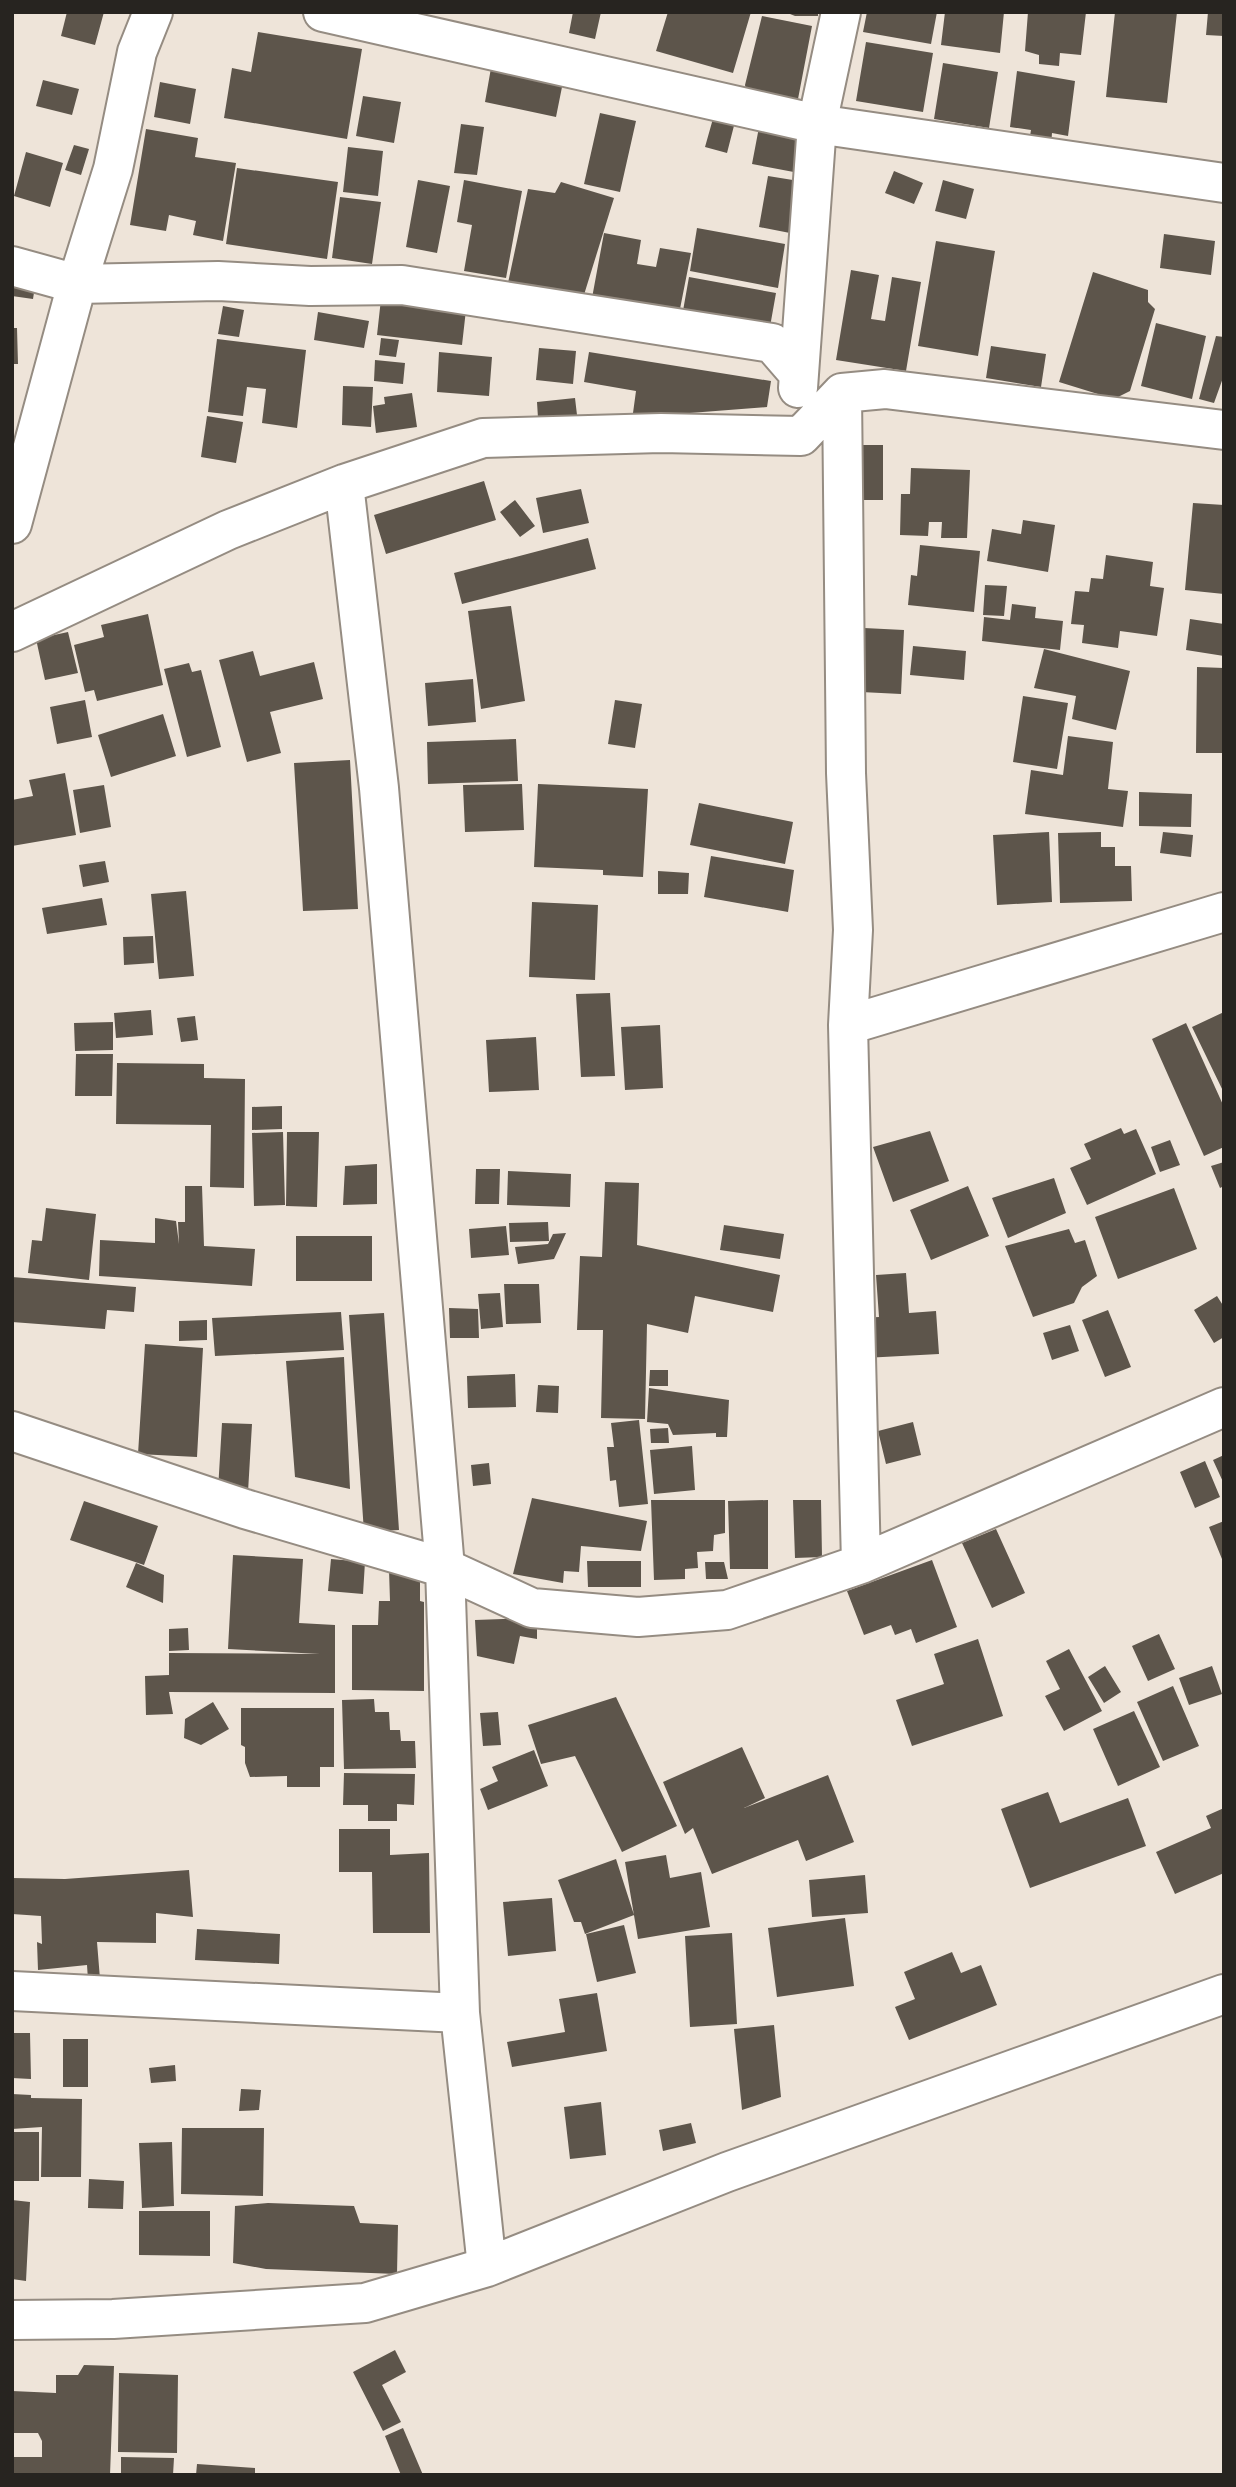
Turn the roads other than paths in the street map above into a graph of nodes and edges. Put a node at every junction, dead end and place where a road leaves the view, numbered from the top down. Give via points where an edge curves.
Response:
1 (153, 12) edge
2 (323, 12) edge
3 (841, 12) edge
4 (817, 124) junction
5 (1224, 183) edge
6 (12, 266) edge
7 (77, 284) junction
8 (798, 373) junction
9 (842, 393) junction
10 (1224, 430) edge
11 (801, 436) junction
12 (344, 484) junction
13 (12, 524) edge
14 (12, 632) edge
15 (1224, 912) edge
16 (848, 1025) junction
17 (1224, 1406) edge
18 (12, 1430) edge
19 (861, 1564) junction
20 (445, 1568) junction
21 (12, 1991) edge
22 (1224, 1994) edge
23 (460, 2013) junction
24 (487, 2267) junction
25 (12, 2319) edge

1 - 7 street via 137,52 113,169
2 - 4 street
3 - 4 street
4 - 5 street
4 - 8 street
6 - 7 street
7 - 8 street via 402,285 772,343
7 - 13 street
8 - 11 street
9 - 10 street via 885,389
9 - 11 street
9 - 16 street via 846,772 853,930
11 - 12 street via 662,433 482,438
12 - 14 street via 228,530
12 - 20 street via 379,788
15 - 16 street
16 - 19 street
17 - 19 street
18 - 20 street via 245,1509
19 - 20 street via 727,1610 638,1617 532,1608
20 - 23 street
21 - 23 street
22 - 24 street via 727,2172
23 - 24 street
24 - 25 street via 365,2303 113,2319

